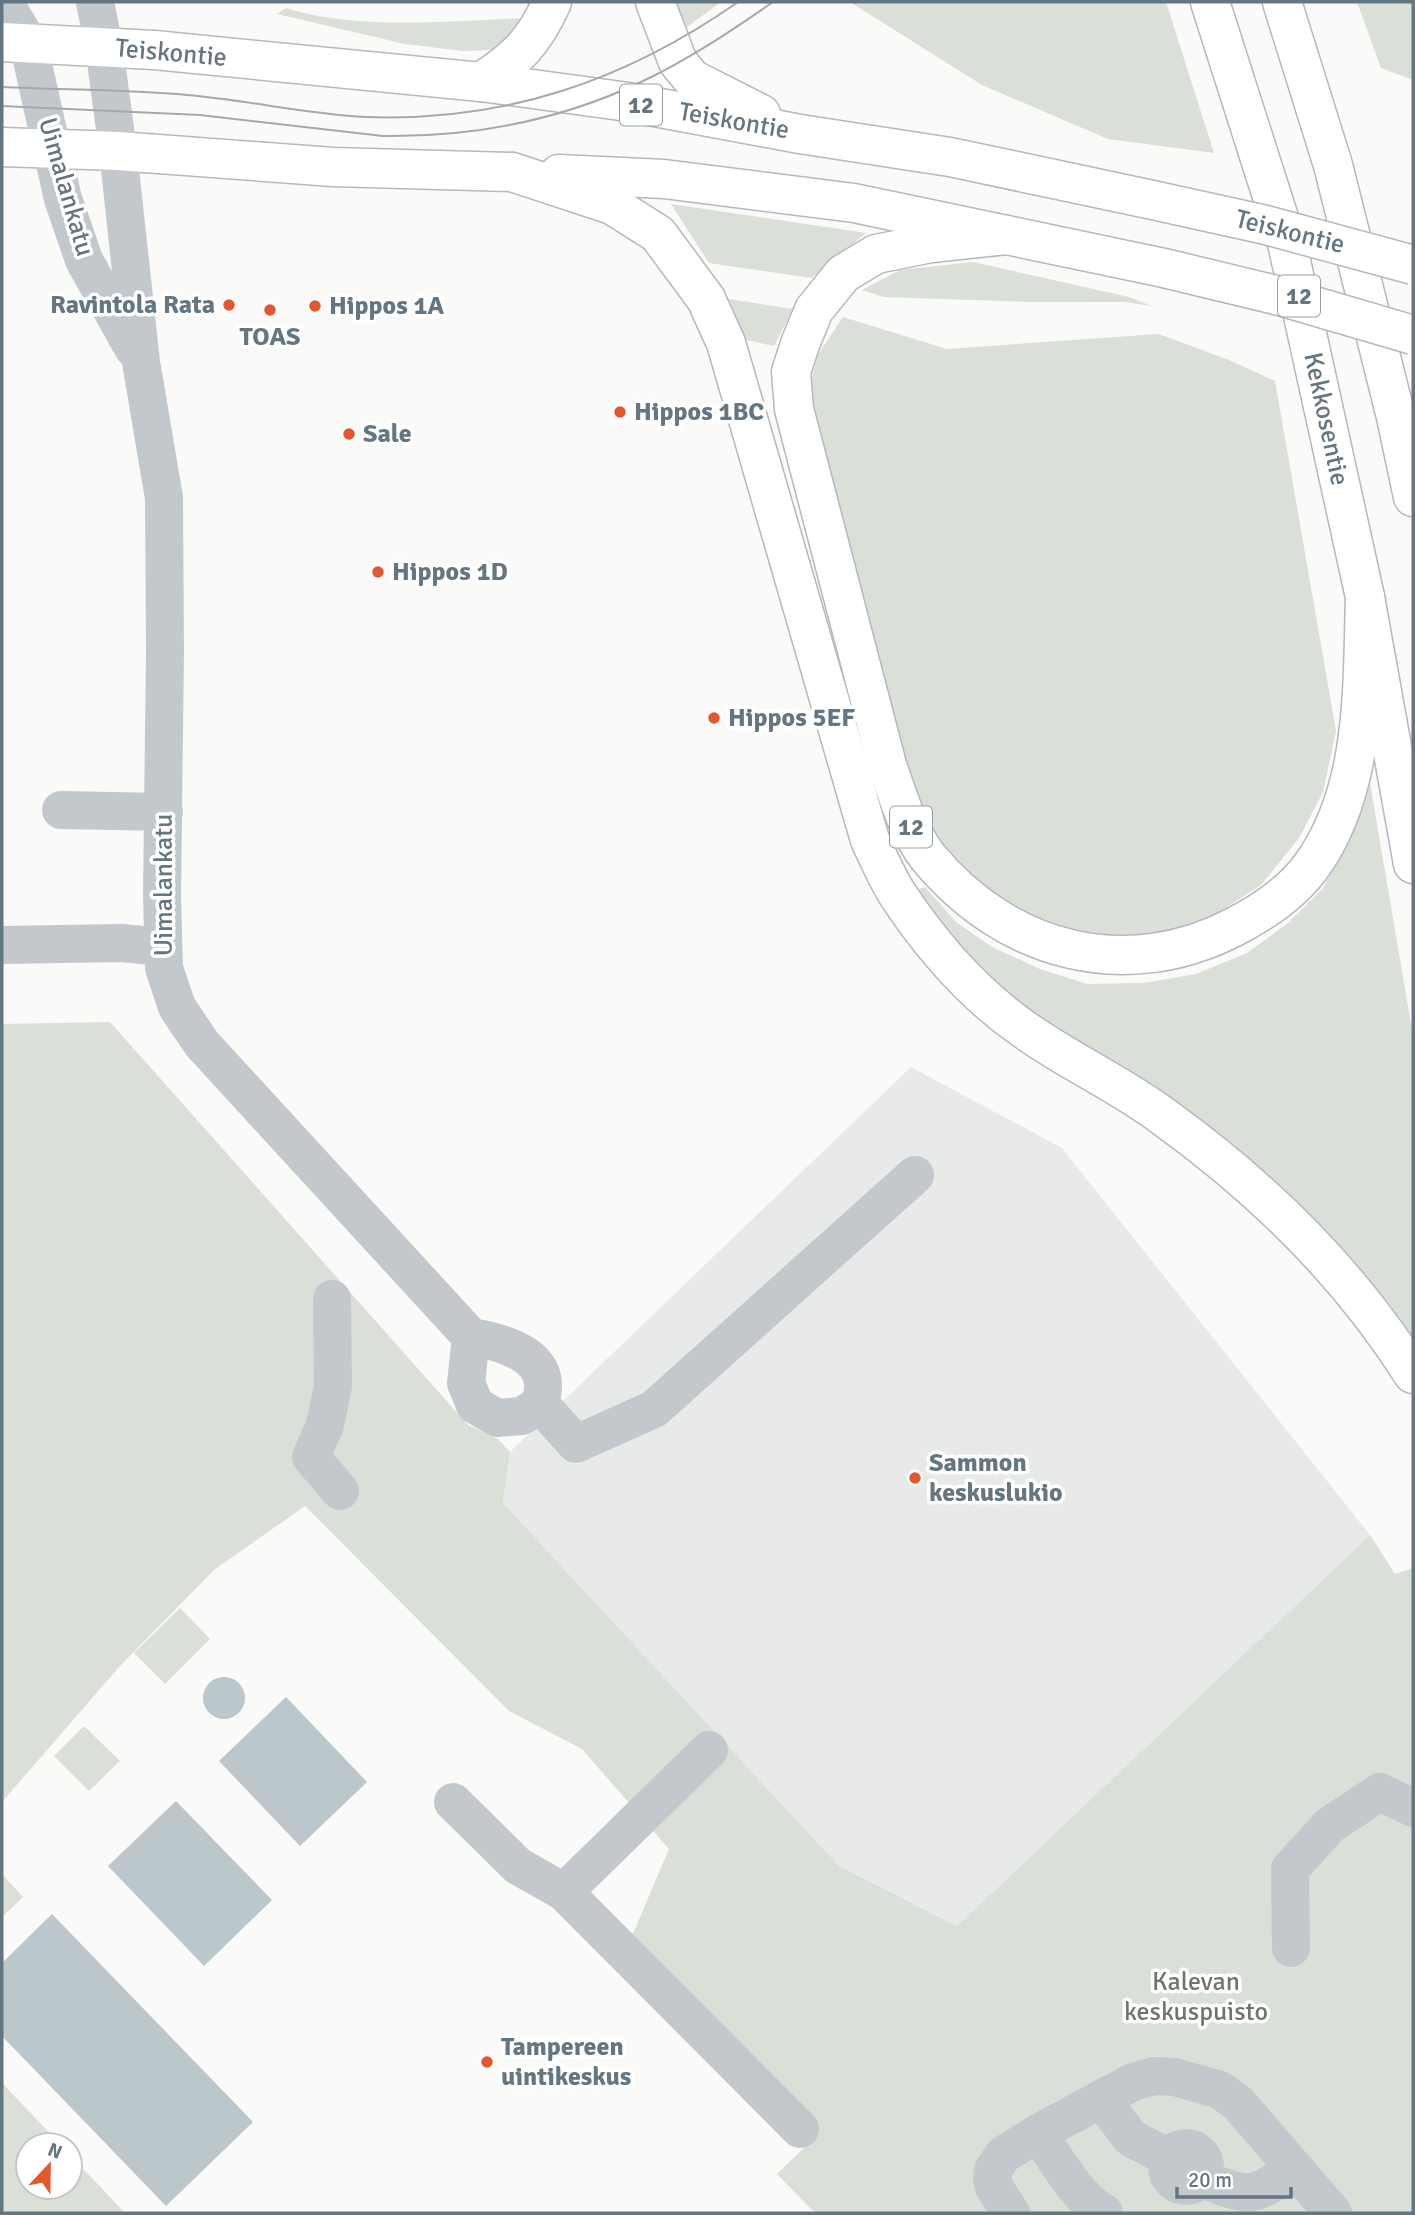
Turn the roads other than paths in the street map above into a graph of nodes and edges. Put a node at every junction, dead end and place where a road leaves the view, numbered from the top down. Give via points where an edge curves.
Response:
1 (4, 2) edge
2 (95, 2) edge
3 (552, 2) edge
4 (655, 2) edge
5 (1210, 2) edge
6 (1282, 2) edge
7 (15, 42) edge
8 (104, 47) junction
9 (481, 82) junction
10 (800, 134) junction
11 (2, 147) edge
12 (50, 147) junction
13 (118, 151) junction
14 (512, 172) junction
15 (1006, 235) junction
16 (1413, 265) edge
17 (1413, 335) edge
18 (141, 362) junction
19 (1413, 496) edge
20 (1365, 597) junction
21 (61, 810) dead end
22 (164, 812) junction
23 (1413, 864) edge
24 (2, 945) edge
25 (162, 947) junction
26 (915, 1175) dead end
27 (332, 1299) dead end
28 (471, 1337) junction
29 (1413, 1374) edge
30 (540, 1404) junction
31 (340, 1491) dead end
32 (709, 1750) dead end
33 (453, 1802) dead end
34 (1413, 1808) edge
35 (564, 1892) junction
36 (1291, 1948) dead end
37 (1101, 2099) junction
38 (800, 2129) dead end
39 (1038, 2133) junction
40 (1293, 2168) junction
41 (1177, 2183) edge
42 (1011, 2213) edge
43 (1104, 2213) edge
44 (1333, 2213) edge

1 - 7 street, Uimalankatu
2 - 8 street, Uimalankatu
3 - 9 main road via 529,43
4 - 10 main road via 678,62 692,79
5 - 20 main road, Kekkosentie / 12 via 1287,243
6 - 19 main road, 12 via 1333,165
7 - 8 main road, Teiskontie
7 - 12 street, Uimalankatu
8 - 9 main road, Teiskontie
8 - 13 street, Uimalankatu
9 - 10 main road, Teiskontie / 12 via 628,102
10 - 16 main road, Teiskontie / 12, bridge via 950,157 1148,199
11 - 12 main road
12 - 13 main road
12 - 18 street, Uimalankatu via 84,260
13 - 14 main road via 333,167
13 - 18 street, Uimalankatu
14 - 15 main road, 12 via 664,179 827,199
14 - 29 main road via 612,205 658,234 706,299 726,342 870,839 895,890 924,932 957,972 1025,1030 1163,1116 1253,1189 1341,1276
15 - 17 main road, 12, bridge via 1280,296
15 - 20 main road, 12 via 876,254 843,274 814,310 791,372 794,409 887,765 926,855 948,879 1011,928 1043,942 1115,956 1185,947 1215,937 1283,898 1326,842 1348,787 1360,725
18 - 22 street, Uimalankatu via 164,498
20 - 23 main road
21 - 22 street
22 - 25 street, Uimalankatu
24 - 25 street
25 - 28 street, Uimalankatu via 177,1007 202,1044
26 - 30 street via 654,1409 576,1444
27 - 31 street via 333,1386 312,1457
28 - 30 street via 497,1341 538,1368 544,1386
28 - 30 street via 466,1383 475,1405 497,1418 522,1416
32 - 35 street
33 - 35 street via 518,1866
34 - 36 street via 1380,1792 1330,1825 1290,1869
35 - 38 street
37 - 39 street
37 - 40 street via 1154,2076 1220,2090 1238,2103
37 - 41 street via 1131,2138
39 - 42 street via 1003,2155 993,2170 994,2188
39 - 43 street via 1080,2192
40 - 41 street via 1274,2183 1247,2194
40 - 44 street

